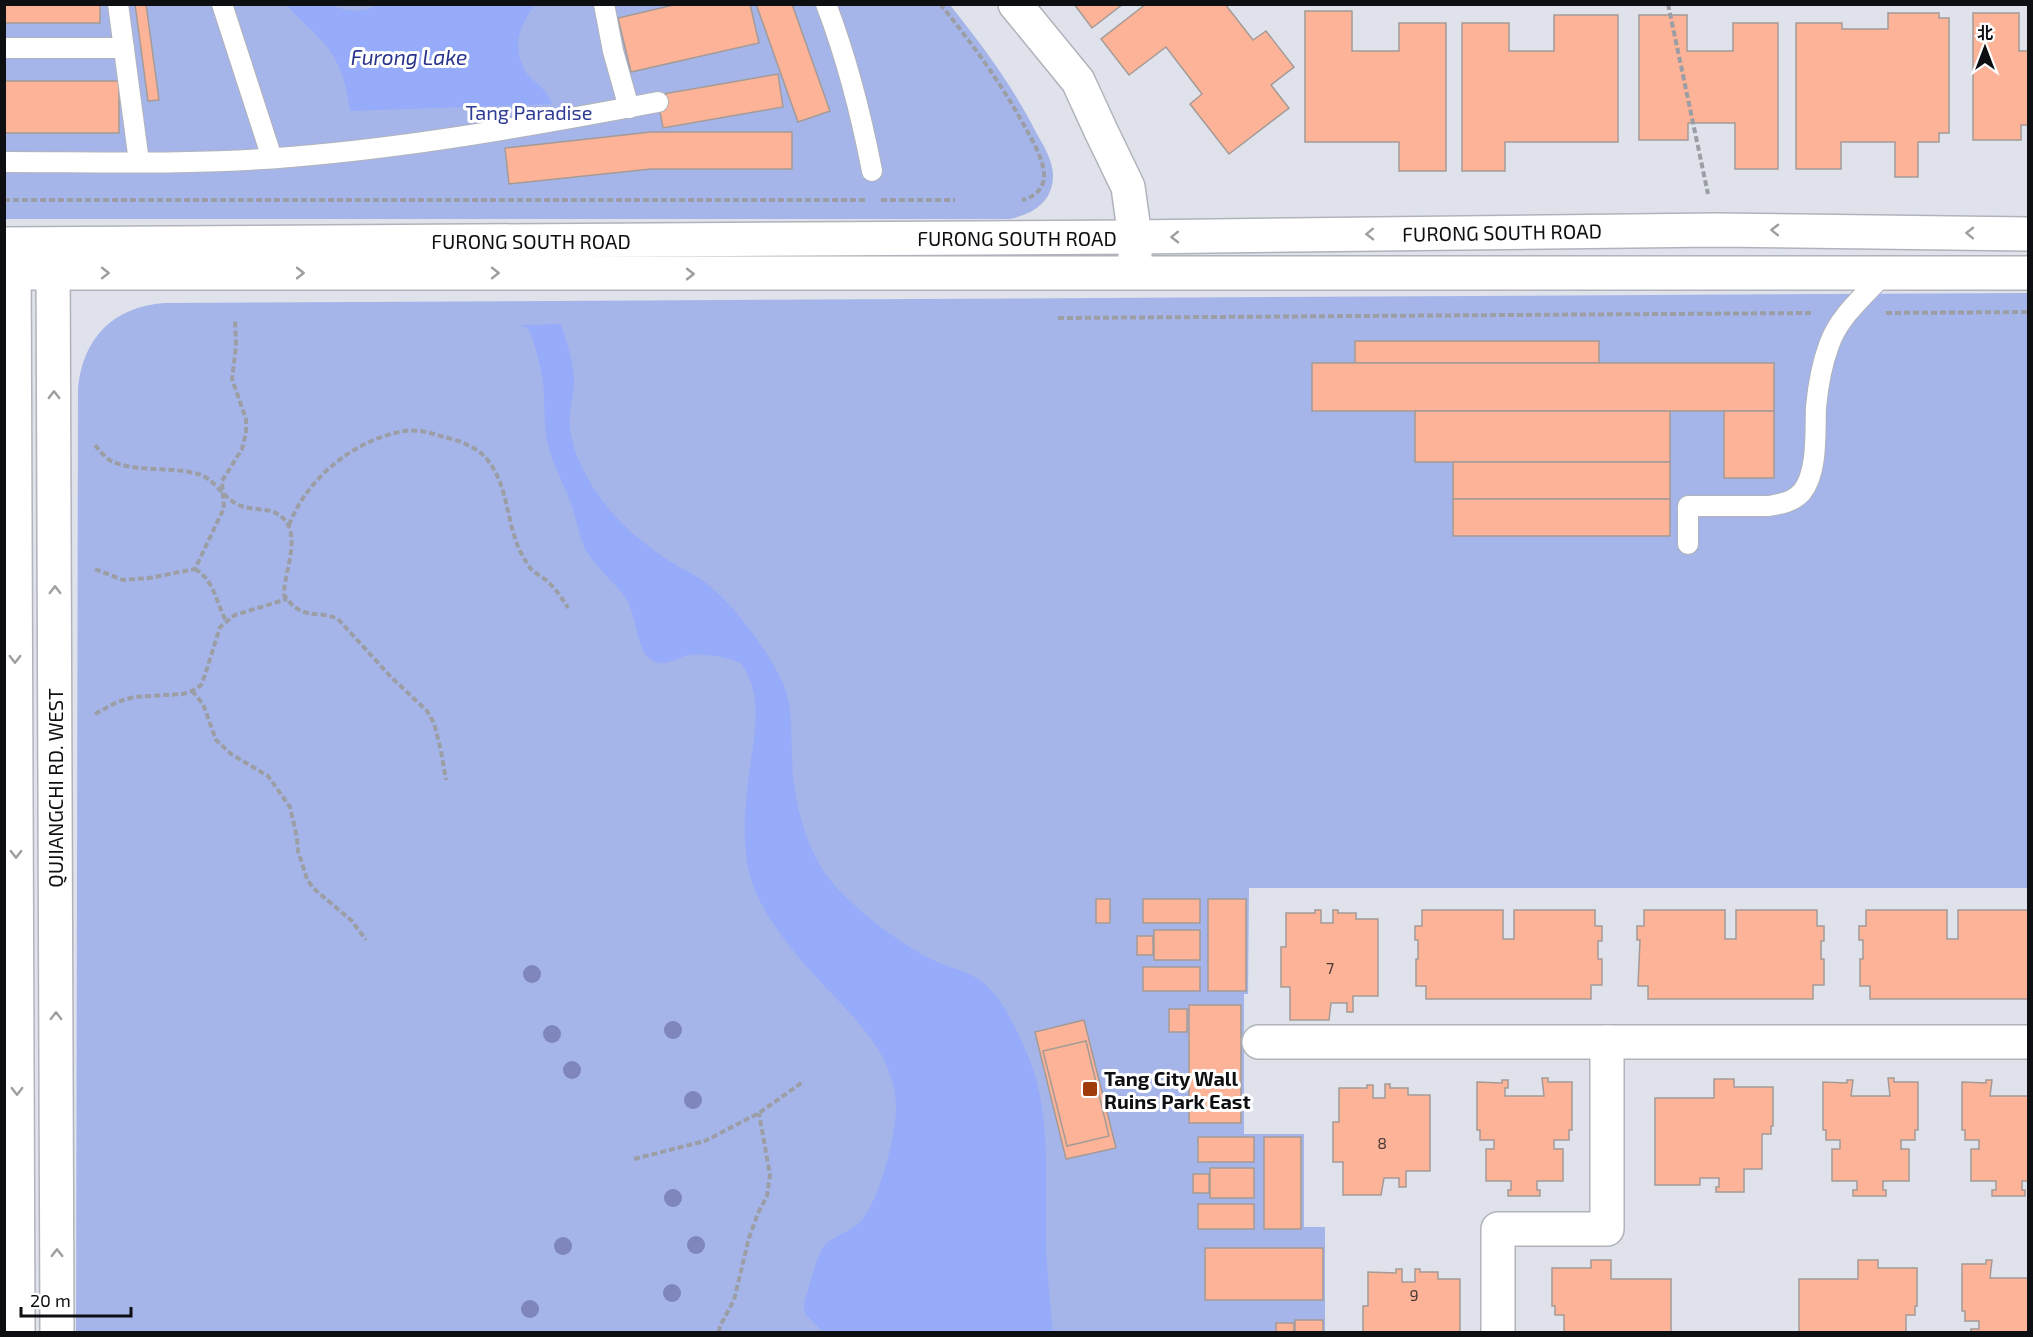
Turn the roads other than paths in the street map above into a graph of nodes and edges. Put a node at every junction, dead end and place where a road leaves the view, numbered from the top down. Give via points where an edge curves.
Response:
1 (118, 4) edge
2 (222, 4) edge
3 (604, 4) edge
4 (826, 4) edge
5 (1015, 4) edge
6 (4, 48) edge
7 (124, 48) junction
8 (658, 102) dead end
9 (629, 108) junction
10 (272, 158) junction
11 (4, 162) edge
12 (140, 162) junction
13 (872, 171) dead end
14 (2028, 234) edge
15 (1135, 237) junction
16 (9, 258) edge
17 (53, 258) junction
18 (1885, 273) junction
19 (2028, 273) edge
20 (1136, 274) junction
21 (1688, 544) dead end
22 (10, 905) edge
23 (2028, 1041) edge
24 (1259, 1042) dead end
25 (1607, 1042) junction
26 (11, 1044) edge
27 (18, 1332) edge
28 (57, 1332) edge
29 (1498, 1332) edge

1 - 7 lane
2 - 10 lane
3 - 9 lane
4 - 13 lane via 858,105
5 - 15 main road via 1078,81 1128,188
6 - 7 lane
7 - 12 lane
8 - 9 lane
9 - 10 lane via 465,136
10 - 12 lane
11 - 12 lane
14 -> 15 main road, FURONG SOUTH ROAD via 1716,230
15 - 17 main road, FURONG SOUTH ROAD
15 - 20 main road
16 - 17 main road, FURONG SOUTH ROAD
16 -> 22 main road, QUJIANGCHI RD. WEST
17 -> 20 main road, FURONG SOUTH ROAD
28 -> 17 main road, QUJIANGCHI RD. WEST
18 - 19 main road, FURONG SOUTH ROAD
18 - 20 main road, FURONG SOUTH ROAD
18 - 21 lane via 1835,331 1818,392 1813,456 1802,491 1794,499 1769,506 1688,506
22 - 26 main road, QUJIANGCHI RD. WEST
23 - 25 main road
24 - 25 main road
25 - 29 main road via 1607,1229 1498,1229
26 -> 27 main road, QUJIANGCHI RD. WEST

